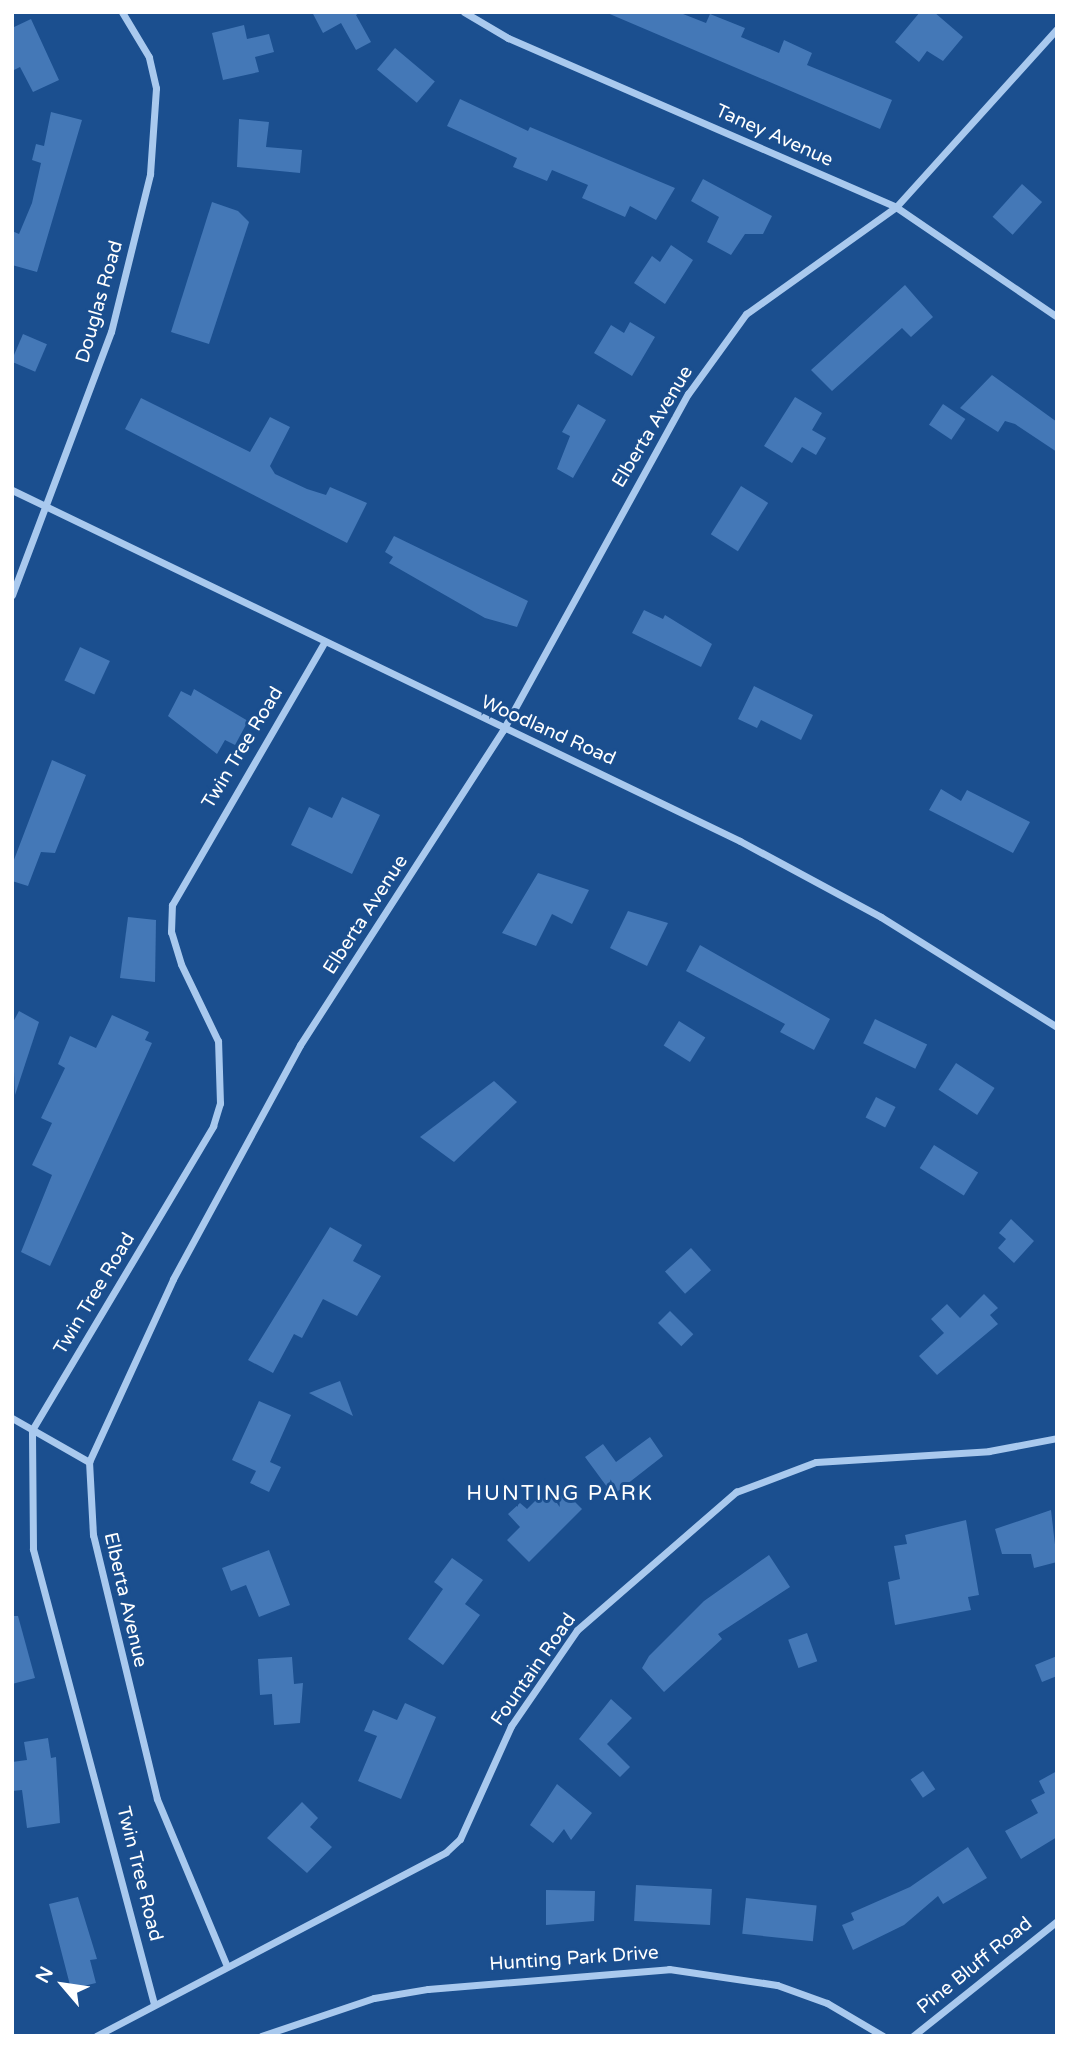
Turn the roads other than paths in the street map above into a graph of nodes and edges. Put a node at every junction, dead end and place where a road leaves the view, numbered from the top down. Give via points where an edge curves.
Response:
1 (122, 12) edge
2 (464, 12) edge
3 (1057, 29) edge
4 (896, 207) junction
5 (1057, 317) edge
6 (12, 490) edge
7 (48, 505) junction
8 (12, 595) edge
9 (323, 644) junction
10 (503, 730) junction
11 (1057, 1027) edge
12 (12, 1418) edge
13 (32, 1430) junction
14 (1057, 1438) edge
15 (89, 1462) junction
16 (1057, 1921) edge
17 (226, 1964) junction
18 (153, 2004) junction
19 (96, 2036) edge
20 (261, 2036) edge
21 (883, 2036) edge
22 (913, 2036) edge

1 - 7 street, Douglas Road via 149,57 156,88 150,174 111,332
2 - 4 street, Taney Avenue via 508,38
3 - 4 street, Elberta Avenue
4 - 5 street, Taney Avenue
4 - 10 street, Elberta Avenue via 774,290 724,342 668,429
6 - 7 street, Woodland Road
7 - 8 street, Douglas Road
7 - 9 street, Woodland Road
9 - 10 street, Woodland Road
9 - 13 street, Twin Tree Road via 172,905 171,932 181,964 218,1041 220,1103 213,1126
10 - 11 street, Woodland Road via 740,841 893,924
10 - 15 street, Elberta Avenue via 300,1045 173,1279
12 - 13 street
13 - 15 street
13 - 18 street, Twin Tree Road via 33,1549
14 - 17 street, Fountain Road via 989,1451 816,1462 736,1492 577,1630 511,1726 460,1839
15 - 17 street, Elberta Avenue via 93,1535 157,1798
16 - 22 street, Pine Bluff Road
17 - 18 street, Fountain Road
18 - 19 street, Fountain Road
20 - 21 street, Hunting Park Drive via 340,2008 428,1989 668,1969 777,1985 827,2003

